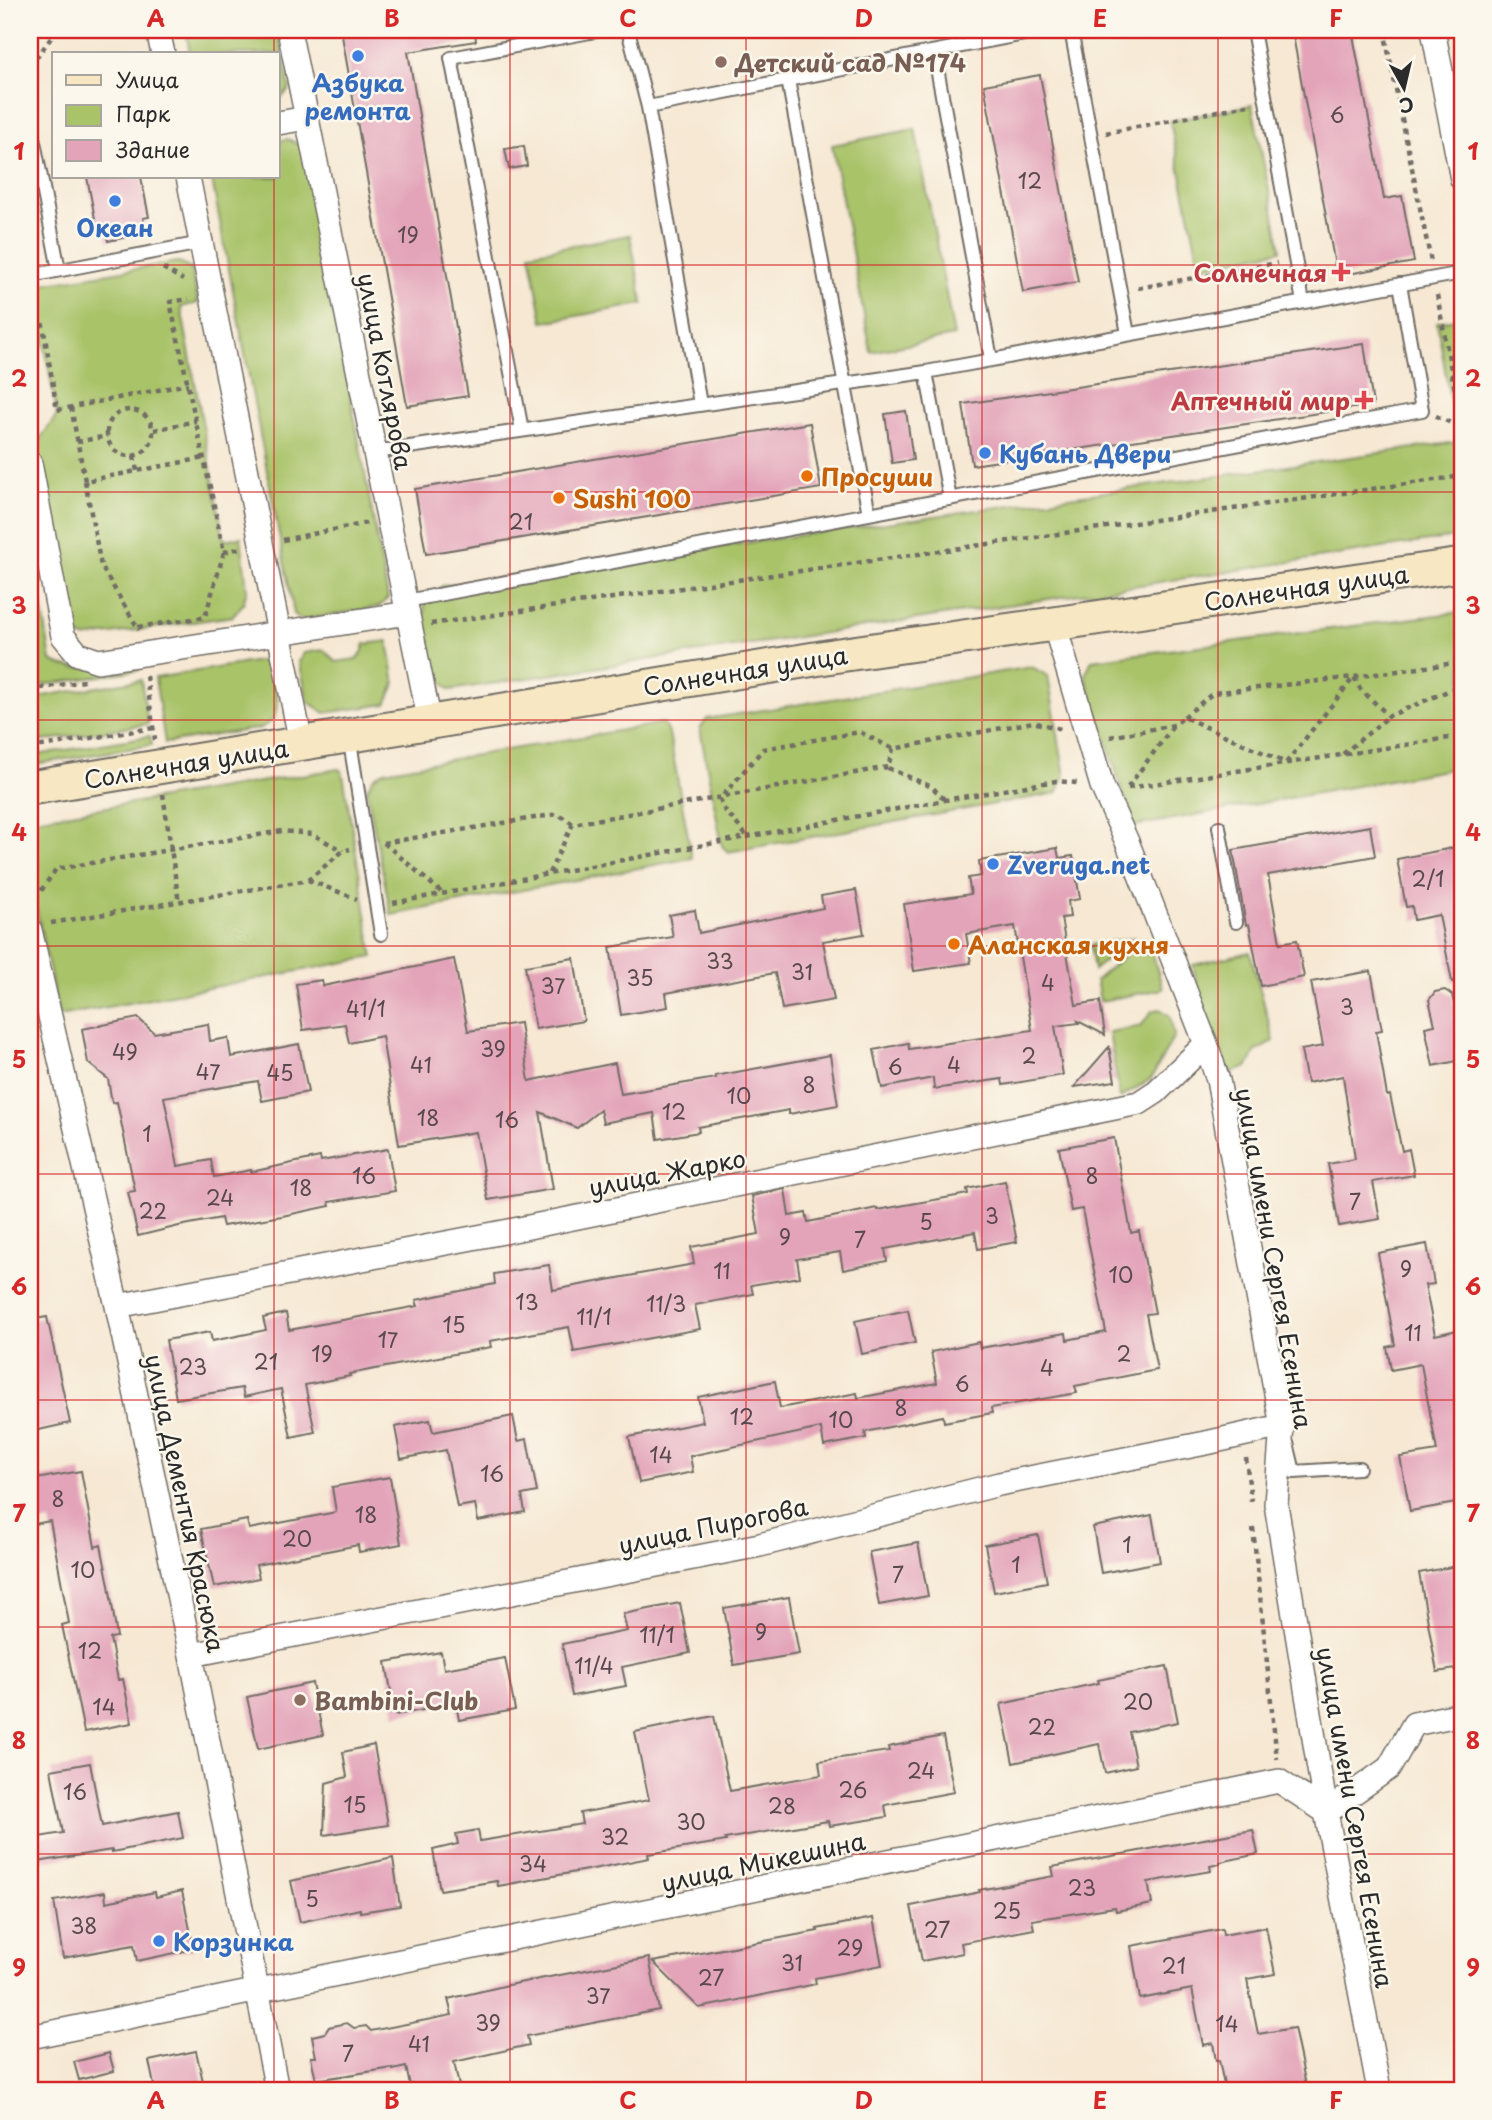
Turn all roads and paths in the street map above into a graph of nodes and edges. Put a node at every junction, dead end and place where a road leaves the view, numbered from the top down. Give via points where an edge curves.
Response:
1 (57, 30) edge
2 (158, 30) edge
3 (289, 30) edge
4 (601, 30) edge
5 (628, 30) edge
6 (1045, 30) edge
7 (1071, 30) edge
8 (1253, 30) edge
9 (1384, 30) edge
10 (1433, 30) edge
11 (163, 52) edge
12 (934, 52) junction
13 (30, 66) edge
14 (788, 80) junction
15 (1266, 103) junction
16 (648, 107) junction
17 (307, 118) junction
18 (30, 121) edge
19 (280, 123) edge
20 (1091, 136) junction
21 (1461, 166) edge
22 (188, 178) edge
23 (201, 243) junction
24 (1295, 260) junction
25 (162, 268) dead end
26 (59, 270) junction
27 (1462, 273) edge
28 (30, 276) edge
29 (1434, 278) junction
30 (1400, 284) junction
31 (1120, 292) junction
32 (1303, 302) junction
33 (30, 327) edge
34 (1128, 334) junction
35 (991, 359) junction
36 (926, 372) junction
37 (846, 382) junction
38 (188, 384) junction
39 (122, 397) junction
40 (700, 404) junction
41 (71, 407) junction
42 (125, 410) junction
43 (1422, 410) junction
44 (196, 422) junction
45 (1462, 428) edge
46 (154, 430) junction
47 (522, 430) junction
48 (107, 436) junction
49 (77, 442) junction
50 (375, 452) junction
51 (134, 456) junction
52 (204, 458) junction
53 (30, 463) edge
54 (137, 471) junction
55 (1462, 476) edge
56 (85, 481) junction
57 (950, 499) junction
58 (869, 514) junction
59 (389, 519) junction
60 (261, 544) junction
61 (224, 552) junction
62 (1462, 565) edge
63 (408, 614) junction
64 (1054, 623) junction
65 (138, 627) junction
66 (279, 634) junction
67 (142, 655) junction
68 (1462, 662) edge
69 (1354, 677) junction
70 (1462, 685) edge
71 (1389, 716) junction
72 (1184, 717) junction
73 (430, 723) junction
74 (1174, 725) junction
75 (153, 728) junction
76 (1086, 735) junction
77 (349, 736) junction
78 (1462, 736) edge
79 (301, 743) junction
80 (156, 747) dead end
81 (30, 748) edge
82 (893, 750) junction
83 (1342, 755) junction
84 (1286, 763) junction
85 (888, 767) junction
86 (1102, 786) junction
87 (30, 788) edge
88 (1128, 788) junction
89 (720, 799) junction
90 (945, 800) junction
91 (164, 804) dead end
92 (573, 824) junction
93 (1219, 827) dead end
94 (747, 836) junction
95 (384, 843) junction
96 (366, 846) junction
97 (171, 850) junction
98 (344, 851) junction
99 (549, 873) junction
100 (308, 880) junction
101 (441, 893) junction
102 (375, 901) junction
103 (179, 903) junction
104 (30, 907) edge
105 (1236, 922) dead end
106 (36, 927) edge
107 (381, 934) dead end
108 (1206, 1044) junction
109 (117, 1306) junction
110 (1282, 1426) junction
111 (1244, 1434) junction
112 (1359, 1468) dead end
113 (1251, 1504) dead end
114 (1252, 1518) dead end
115 (191, 1655) junction
116 (1462, 1714) edge
117 (1279, 1781) junction
118 (1326, 1812) junction
119 (258, 1992) junction
120 (30, 2037) edge
121 (277, 2090) edge
122 (1379, 2090) edge

1 - 13 path
2 - 11 street
3 - 17 street, улица Котлярова
4 - 47 lane via 452,58
5 - 16 lane
6 - 12 lane
7 - 20 lane
8 - 15 lane
9 - 29 path
10 - 21 street
12 - 14 lane
12 - 35 lane
14 - 16 lane
14 - 37 lane
15 - 20 path
15 - 24 lane
16 - 40 lane
17 - 19 street
17 - 50 street, улица Котлярова
18 - 26 lane
20 - 31 lane
22 - 23 street
23 - 26 lane
23 - 60 street
24 - 31 path
24 - 32 lane
25 - 38 path via 181,277 191,299 170,302
26 - 28 lane
27 - 29 lane
29 - 30 lane
29 - 45 path
30 - 32 lane
30 - 43 lane
31 - 34 lane
32 - 34 lane
33 - 41 path via 43,325 57,410
34 - 35 lane
35 - 36 lane
36 - 37 lane
36 - 57 lane
37 - 40 lane
37 - 58 lane
38 - 39 path
38 - 44 path
39 - 41 path
39 - 42 path
40 - 47 lane
41 - 49 path
42 - 46 path via 149,418
42 - 48 path via 109,422
43 - 45 path
43 - 57 lane
44 - 46 path
44 - 52 path
46 - 51 path via 145,451
47 - 50 lane
48 - 49 path
48 - 51 path via 123,455
49 - 56 path
50 - 59 street, улица Котлярова
51 - 54 path
52 - 54 path
52 - 61 path
53 - 67 street via 63,636 78,654 98,661
54 - 56 path
55 - 63 path
56 - 65 path via 102,566
57 - 58 lane
58 - 63 lane
59 - 60 path
59 - 63 street, улица Котлярова
60 - 61 path
60 - 66 street
61 - 65 path via 205,617
62 - 64 main road, Солнечная улица
63 - 66 street
63 - 73 street, улица Котлярова
64 - 73 main road, Солнечная улица
64 - 76 street, улица имени Сергея Есенина
65 - 67 path
66 - 67 street
66 - 79 street
67 - 75 path
68 - 69 path
69 - 71 path via 1361,691
69 - 72 path via 1213,693
69 - 84 path
70 - 71 path
71 - 83 path
72 - 74 path
72 - 84 path
73 - 77 main road, Солнечная улица
74 - 76 path via 1103,738
74 - 88 path
75 - 80 path
75 - 81 path
76 - 82 path via 1033,722
76 - 86 street, улица имени Сергея Есенина
77 - 79 main road, Солнечная улица
77 - 96 lane
78 - 83 path
79 - 87 main road, Солнечная улица
82 - 85 path
82 - 89 path via 860,732 763,749
83 - 84 path
84 - 88 path
85 - 89 path
85 - 90 path via 932,787
86 - 88 path
86 - 90 path via 1056,781
86 - 108 street, улица имени Сергея Есенина
89 - 92 path
89 - 94 path
90 - 94 path
91 - 97 path
92 - 95 path via 558,814
92 - 99 path
93 - 105 lane
94 - 99 path
95 - 96 path
95 - 101 path
96 - 98 path
96 - 102 lane
97 - 98 path via 282,831 313,834
97 - 103 path
97 - 104 path via 56,869
98 - 100 path
99 - 101 path
100 - 102 path
100 - 103 path
101 - 102 path via 391,903
102 - 107 lane
103 - 106 path
106 - 109 street, улица Дементия Красюка
108 - 109 street, улица Жарко via 1139,1103
108 - 110 street, улица имени Сергея Есенина via 1226,1116
109 - 115 street, улица Дементия Красюка
110 - 111 street, улица Пирогова
110 - 112 lane via 1294,1472
110 - 118 street, улица имени Сергея Есенина via 1276,1504
111 - 113 path
111 - 115 street, улица Пирогова via 999,1484 760,1545
114 - 117 path
115 - 119 street, улица Дементия Красюка
116 - 118 street via 1414,1724 1389,1768
117 - 118 street
117 - 119 street, улица Микешина
118 - 122 street, улица имени Сергея Есенина
119 - 120 street, улица Микешина
119 - 121 street, улица Дементия Красюка

